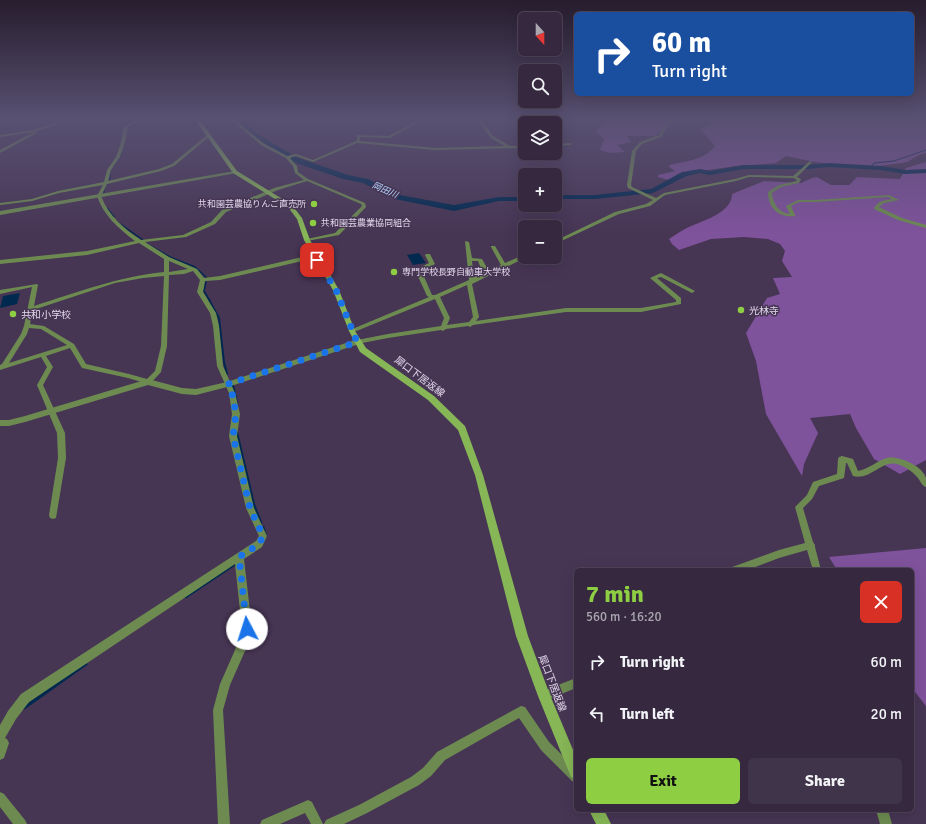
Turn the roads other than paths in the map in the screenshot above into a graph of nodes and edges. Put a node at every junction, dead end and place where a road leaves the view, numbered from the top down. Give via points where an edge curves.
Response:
1 (119, 156) edge
2 (182, 156) edge
3 (223, 156) edge
4 (284, 156) edge
5 (291, 156) edge
6 (302, 156) edge
7 (324, 156) edge
8 (633, 156) edge
9 (287, 158) junction
10 (810, 162) dead end
11 (235, 172) junction
12 (794, 177) junction
13 (307, 180) junction
14 (108, 182) junction
15 (267, 192) junction
16 (99, 196) junction
17 (655, 199) junction
18 (0, 204) edge
19 (0, 213) edge
20 (926, 227) edge
21 (307, 240) junction
22 (562, 240) edge
23 (141, 242) junction
24 (467, 242) dead end
25 (493, 247) dead end
26 (428, 254) dead end
27 (315, 256) junction
28 (167, 258) junction
29 (470, 259) junction
30 (518, 259) edge
31 (0, 262) edge
32 (504, 266) junction
33 (193, 269) junction
34 (166, 273) junction
35 (484, 275) junction
36 (203, 280) junction
37 (471, 282) junction
38 (692, 291) dead end
39 (0, 292) edge
40 (437, 297) junction
41 (30, 309) junction
42 (470, 325) junction
43 (27, 326) junction
44 (443, 329) junction
45 (352, 331) junction
46 (357, 342) junction
47 (72, 346) junction
48 (43, 355) junction
49 (2, 367) edge
50 (148, 382) junction
51 (228, 384) junction
52 (52, 411) junction
53 (0, 424) edge
54 (926, 484) edge
55 (53, 514) dead end
56 (811, 545) junction
57 (240, 560) junction
58 (740, 568) edge
59 (817, 568) edge
60 (574, 684) edge
61 (544, 696) junction
62 (0, 736) edge
63 (0, 744) edge
64 (0, 754) edge
65 (574, 767) edge
66 (574, 775) edge
67 (0, 798) edge
68 (597, 812) edge
69 (883, 812) edge
70 (20, 824) edge
71 (224, 824) edge
72 (266, 824) edge
73 (317, 824) edge
74 (330, 824) edge
75 (604, 824) edge
76 (886, 824) edge

1 - 14 street via 109,170
2 - 14 street via 167,168
3 - 11 main road, 犀口下居返線
4 - 9 street
5 - 9 street
6 - 7 street via 313,161
8 - 17 street via 630,188
9 - 13 street via 295,166 296,172
10 - 12 street
11 - 15 main road, 犀口下居返線
11 - 16 street
12 - 17 street via 749,176 670,192
12 - 20 street via 799,179 798,182 780,186 770,192 770,200 783,215 793,215 788,206 798,201 889,196 897,200 883,202 876,208
13 - 15 street
13 - 21 street via 363,203 364,206 337,234
14 - 16 street
14 - 18 street via 32,200
15 - 21 main road, 犀口下居返線 via 290,206 300,219
15 - 23 street via 224,211 213,223 184,236
16 - 19 street
16 - 23 street via 108,216
17 - 22 street via 648,205 617,213
21 - 27 main road, 犀口下居返線
23 - 28 street
23 - 31 street via 87,253
24 - 29 street
25 - 32 street
26 - 40 street via 432,264 419,272 430,296
27 - 36 street
27 - 45 main road, 犀口下居返線 via 336,290
28 - 33 street
28 - 34 street
29 - 35 street via 480,260
29 - 37 street
30 - 32 street
32 - 35 street
33 - 34 street
33 - 36 street
34 - 41 street via 114,282
34 - 50 street via 164,346 158,372
35 - 37 street
36 - 51 street via 200,292 213,313 220,366
37 - 40 street
37 - 42 street via 476,317
38 - 42 street via 661,275 653,278 673,292 679,303 641,310 566,310
39 - 41 street via 35,285
40 - 44 street via 448,318
40 - 45 street
41 - 43 street
42 - 44 street
43 - 47 street via 42,326
43 - 49 street
44 - 46 street
45 - 46 main road, 犀口下居返線
46 - 51 street
46 - 61 main road, 犀口下居返線 via 363,350 431,398 462,428 480,475 522,636
47 - 48 street
47 - 50 street via 84,366
48 - 49 street
48 - 52 street via 50,367 40,385
50 - 51 street via 196,392
50 - 52 street
51 - 57 street via 236,414 233,436 250,508 263,536 259,544
52 - 53 street
52 - 55 street via 61,433 62,458
54 - 56 street via 914,469 902,462 890,460 863,475 856,474 850,461 842,458 841,476 816,484 811,497 799,507
56 - 58 street
56 - 59 street
57 - 62 street via 25,698
57 - 71 street via 247,629 223,690 218,710
60 - 61 street
61 - 65 main road, 犀口下居返線
63 - 64 street via 3,743
66 - 74 street via 545,746 521,711 441,756 415,781
67 - 70 street
68 - 75 main road
69 - 76 street
72 - 73 street via 308,806

